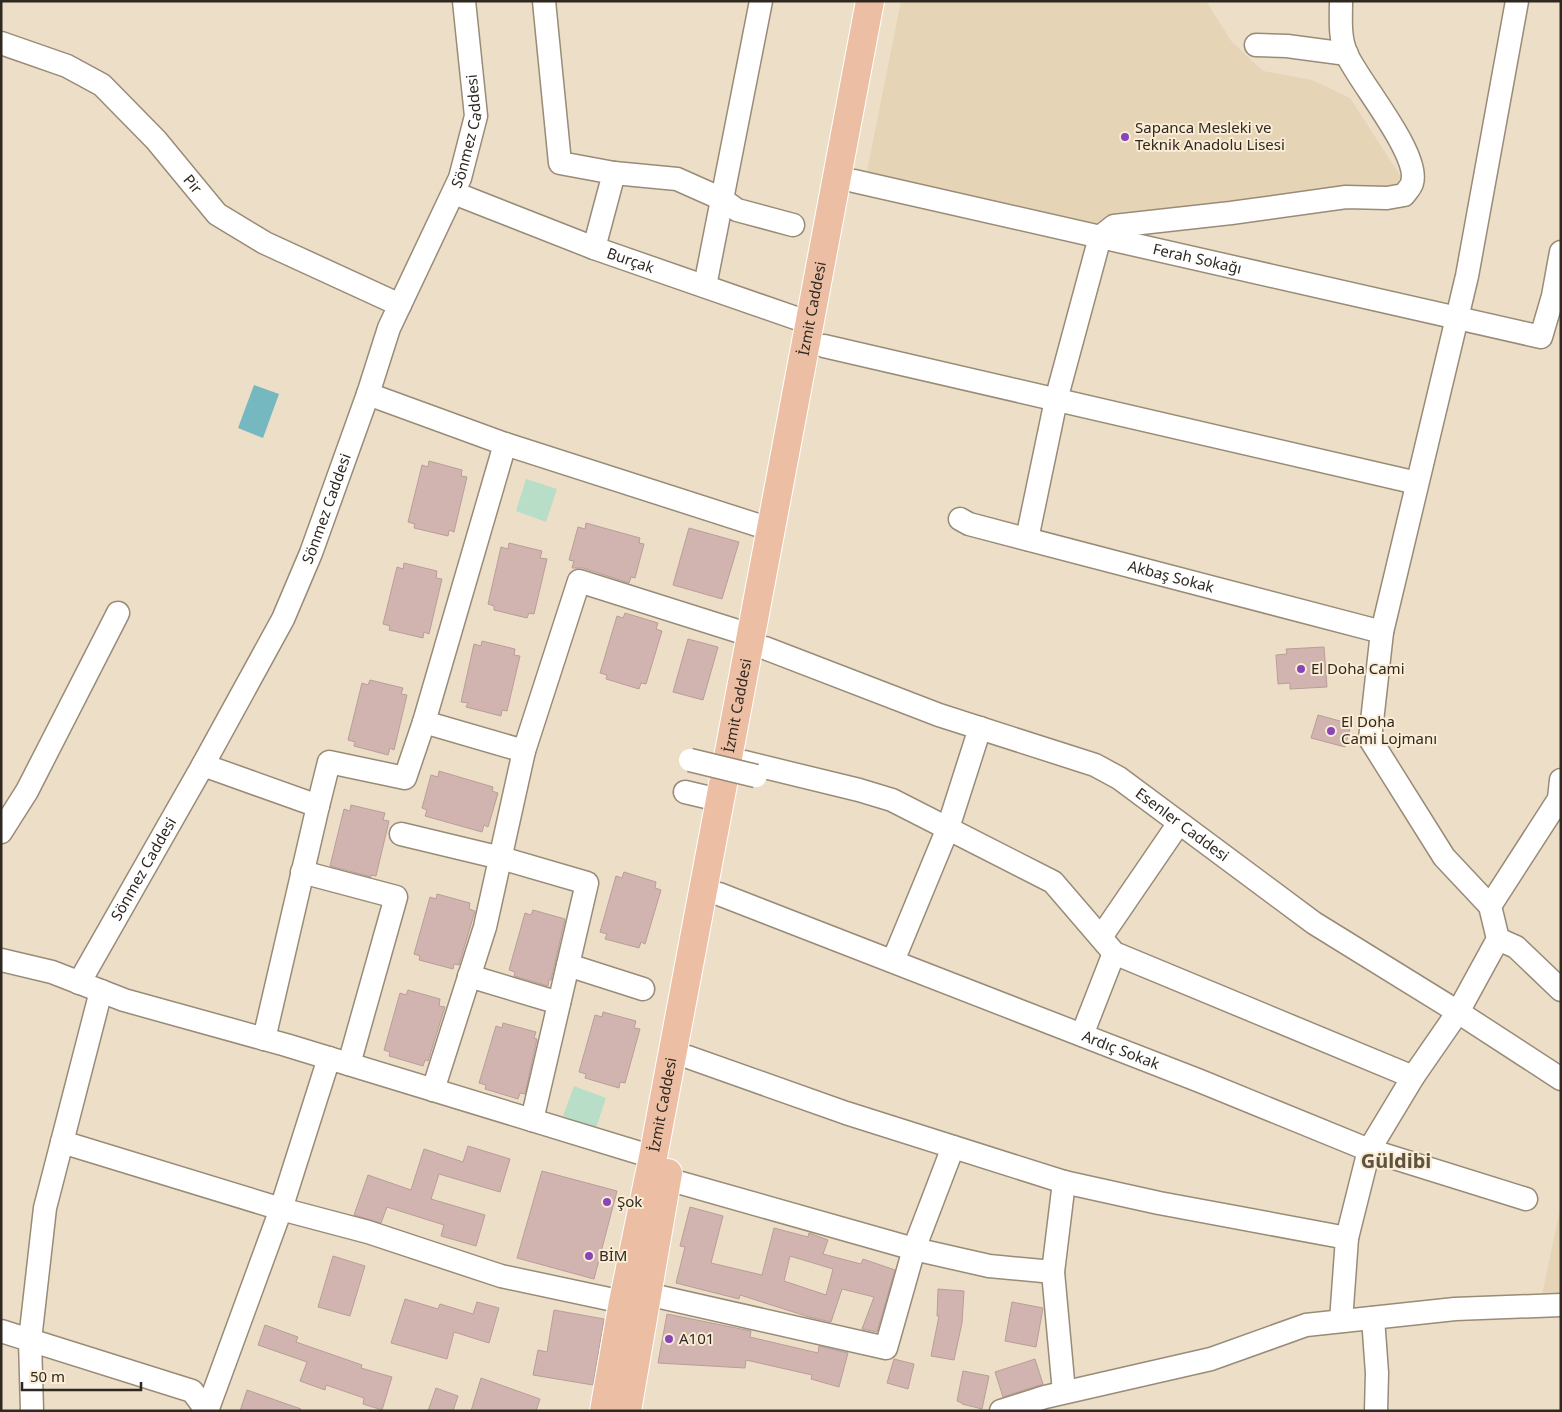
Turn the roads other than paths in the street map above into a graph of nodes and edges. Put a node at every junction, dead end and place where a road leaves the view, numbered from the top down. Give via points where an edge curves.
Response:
1 (464, 1) edge
2 (544, 1) edge
3 (761, 1) edge
4 (870, 1) edge
5 (888, 1) edge
6 (1341, 1) edge
7 (1517, 1) edge
8 (1, 43) edge
9 (1256, 45) dead end
10 (1346, 54) junction
11 (614, 173) junction
12 (854, 181) junction
13 (454, 193) junction
14 (722, 199) junction
15 (793, 225) dead end
16 (1100, 237) junction
17 (594, 248) junction
18 (1561, 252) edge
19 (705, 286) junction
20 (400, 305) junction
21 (1457, 319) junction
22 (817, 334) junction
23 (368, 394) junction
24 (1056, 400) junction
25 (505, 444) junction
26 (1418, 483) junction
27 (960, 519) dead end
28 (770, 529) junction
29 (1027, 539) junction
30 (118, 613) dead end
31 (1382, 632) junction
32 (758, 641) junction
33 (424, 722) junction
34 (980, 728) junction
35 (524, 751) junction
36 (690, 760) dead end
37 (204, 765) junction
38 (750, 769) junction
39 (685, 792) dead end
40 (1560, 793) edge
41 (719, 800) junction
42 (318, 806) junction
43 (1179, 823) junction
44 (948, 828) junction
45 (1, 832) edge
46 (401, 834) dead end
47 (500, 858) junction
48 (302, 872) junction
49 (719, 894) junction
50 (1490, 906) junction
51 (1498, 939) junction
52 (1108, 945) junction
53 (1, 960) edge
54 (892, 961) junction
55 (568, 965) junction
56 (469, 976) junction
57 (79, 982) junction
58 (643, 988) dead end
59 (1561, 990) edge
60 (101, 991) junction
61 (560, 1003) junction
62 (1458, 1012) junction
63 (1082, 1035) junction
64 (264, 1039) junction
65 (688, 1057) junction
66 (339, 1061) junction
67 (1413, 1077) junction
68 (1561, 1079) edge
69 (432, 1090) junction
70 (532, 1120) junction
71 (62, 1142) junction
72 (953, 1147) junction
73 (1369, 1150) junction
74 (652, 1157) junction
75 (666, 1180) junction
76 (1064, 1182) junction
77 (1526, 1199) dead end
78 (281, 1209) junction
79 (1347, 1238) junction
80 (914, 1249) junction
81 (1053, 1272) junction
82 (635, 1298) junction
83 (1561, 1305) edge
84 (1373, 1318) junction
85 (1341, 1321) junction
86 (1, 1331) edge
87 (30, 1340) junction
88 (1064, 1392) junction
89 (32, 1411) edge
90 (207, 1411) edge
91 (604, 1411) edge
92 (627, 1411) edge
93 (1001, 1411) edge
94 (1376, 1411) edge

1 - 13 street, Sönmez Caddesi via 476,116
2 - 11 street via 560,163
3 - 14 street
4 - 22 main road, İzmit Caddesi
5 - 12 main road, İzmit Caddesi
6 - 10 street
7 - 21 street
8 - 20 street, Pir via 67,66 102,85 156,140 217,214 265,243
9 - 10 street
10 - 16 street via 1412,163 1413,182 1404,195 1346,197 1114,226
11 - 14 street via 677,179
11 - 17 street
12 - 16 street, Ferah Sokağı
12 - 22 main road, İzmit Caddesi
13 - 17 street, Burçak
13 - 20 street, Sönmez Caddesi
14 - 15 street via 737,210
14 - 19 street
16 - 21 street, Ferah Sokağı
16 - 24 street
17 - 19 street, Burçak
18 - 21 street, Ferah Sokağı via 1541,337
19 - 22 street, Burçak
20 - 23 street, Sönmez Caddesi via 389,328
21 - 26 street
22 - 24 street, Burçak
22 - 28 main road, İzmit Caddesi
22 - 32 main road, İzmit Caddesi
23 - 25 street
23 - 37 street, Sönmez Caddesi via 283,619
24 - 26 street, Burçak
24 - 29 street
25 - 28 street
25 - 33 street
26 - 31 street
27 - 29 street, Akbaş Sokak
28 - 32 main road, İzmit Caddesi
29 - 31 street, Akbaş Sokak
30 - 45 street via 27,791
31 - 50 street via 1370,739 1444,857
32 - 34 street, Esenler Caddesi via 939,716
32 - 35 street, Esenler Caddesi via 579,581
32 - 38 main road, İzmit Caddesi
32 - 41 main road, İzmit Caddesi
33 - 35 street
33 - 42 street via 405,778 329,762
34 - 43 street, Esenler Caddesi via 1095,765 1119,778
34 - 44 street
35 - 47 street
36 - 38 street, bridge
37 - 42 street
37 - 57 street, Sönmez Caddesi
38 - 44 street via 805,785 859,790 892,800
38 - 49 main road, İzmit Caddesi
39 - 41 street
40 - 50 street
41 - 74 main road, İzmit Caddesi
42 - 48 street
43 - 52 street
43 - 62 street, Esenler Caddesi via 1314,923
44 - 52 street via 1053,882
44 - 54 street
46 - 47 street
47 - 55 street via 587,883
47 - 56 street via 485,927
48 - 64 street
48 - 66 street via 396,897
49 - 54 street, Ardıç Sokak
49 - 65 main road, İzmit Caddesi
50 - 51 street
51 - 59 street via 1516,947
51 - 62 street
52 - 63 street
52 - 67 street
53 - 57 street
54 - 63 street, Ardıç Sokak
55 - 58 street
55 - 61 street
56 - 61 street
56 - 69 street
57 - 60 street
60 - 64 street
60 - 71 street
61 - 70 street
62 - 67 street
62 - 68 street, Esenler Caddesi
63 - 73 street, Ardıç Sokak
64 - 66 street
65 - 72 street
65 - 75 main road, İzmit Caddesi
66 - 69 street
66 - 78 street
67 - 73 street
69 - 70 street
70 - 74 street
71 - 78 street
71 - 87 street via 45,1208
72 - 76 street
72 - 80 street
73 - 77 street, Ardıç Sokak
73 - 79 street
74 - 82 main road, İzmit Caddesi
75 - 80 street
75 - 82 main road, İzmit Caddesi
76 - 79 street
76 - 81 street
78 - 82 street via 368,1232 501,1276
78 - 90 street
79 - 85 street
80 - 81 street via 988,1266
80 - 82 street via 886,1348
81 - 88 street
82 - 91 main road, İzmit Caddesi
82 - 92 main road, İzmit Caddesi
83 - 84 street via 1455,1309
84 - 85 street
84 - 94 street
85 - 88 street via 1306,1325 1211,1360
86 - 87 street
87 - 89 street
87 - 90 street via 192,1391
88 - 93 street

